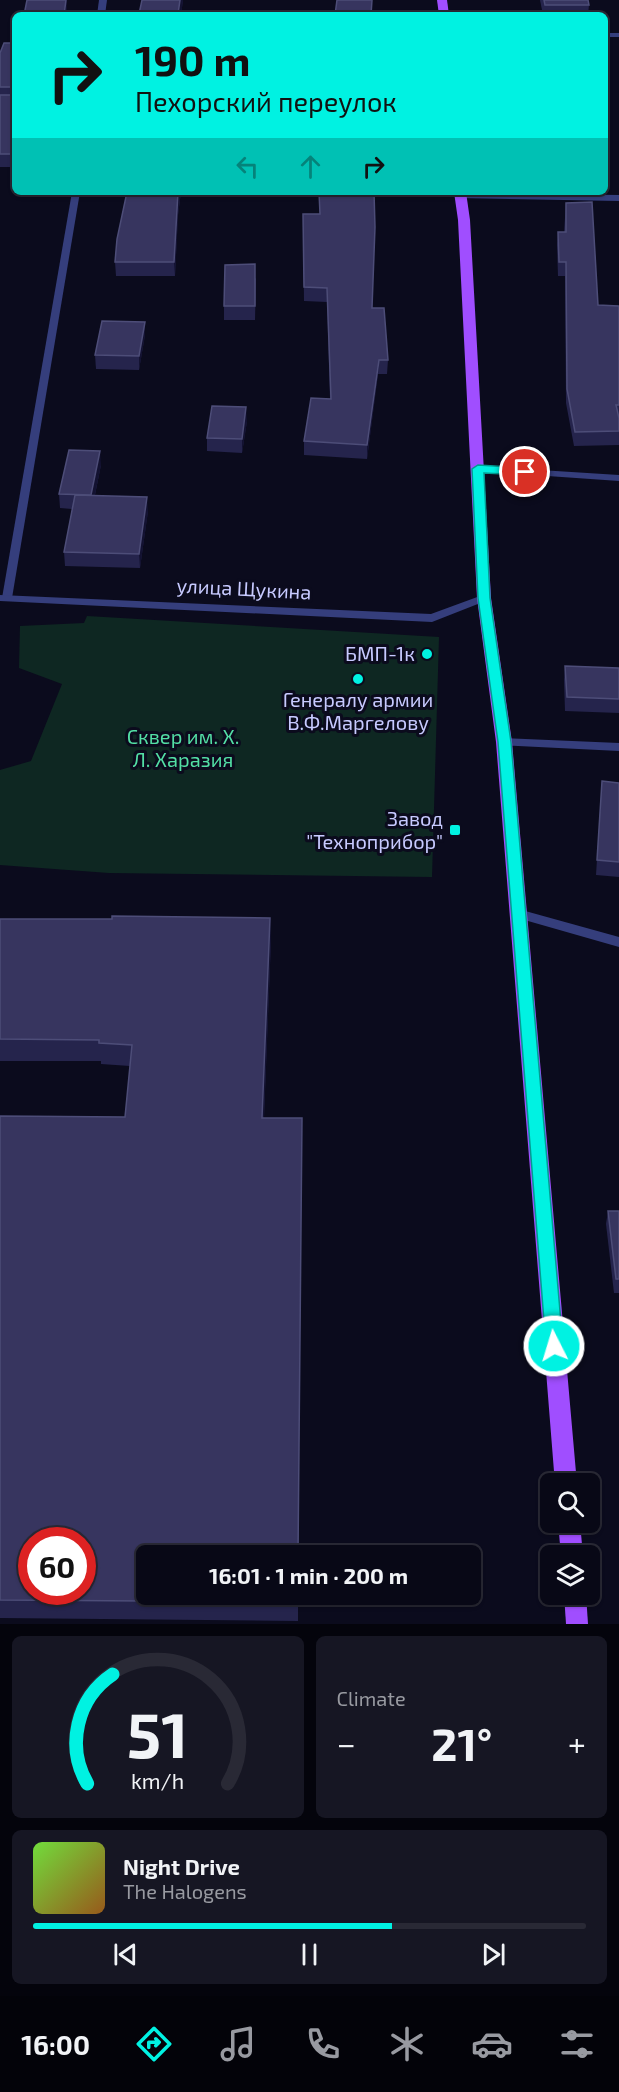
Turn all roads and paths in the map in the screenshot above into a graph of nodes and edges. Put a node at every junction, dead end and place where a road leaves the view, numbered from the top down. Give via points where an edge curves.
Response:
1 (75, 195) edge
2 (461, 195) edge
3 (500, 195) edge
4 (619, 198) edge
5 (478, 469) junction
6 (619, 478) edge
7 (4, 598) edge
8 (484, 598) junction
9 (504, 742) junction
10 (619, 747) edge
11 (518, 914) junction
12 (619, 942) edge
13 (565, 1473) edge
14 (576, 1605) edge
15 (578, 1624) edge

1 - 7 street
2 - 5 main road
3 - 4 street
5 - 6 street
5 - 8 main road
7 - 8 street, улица Щукина via 432,618
8 - 9 main road
9 - 10 street
9 - 11 main road
11 - 12 street
11 - 13 main road
14 - 15 main road

